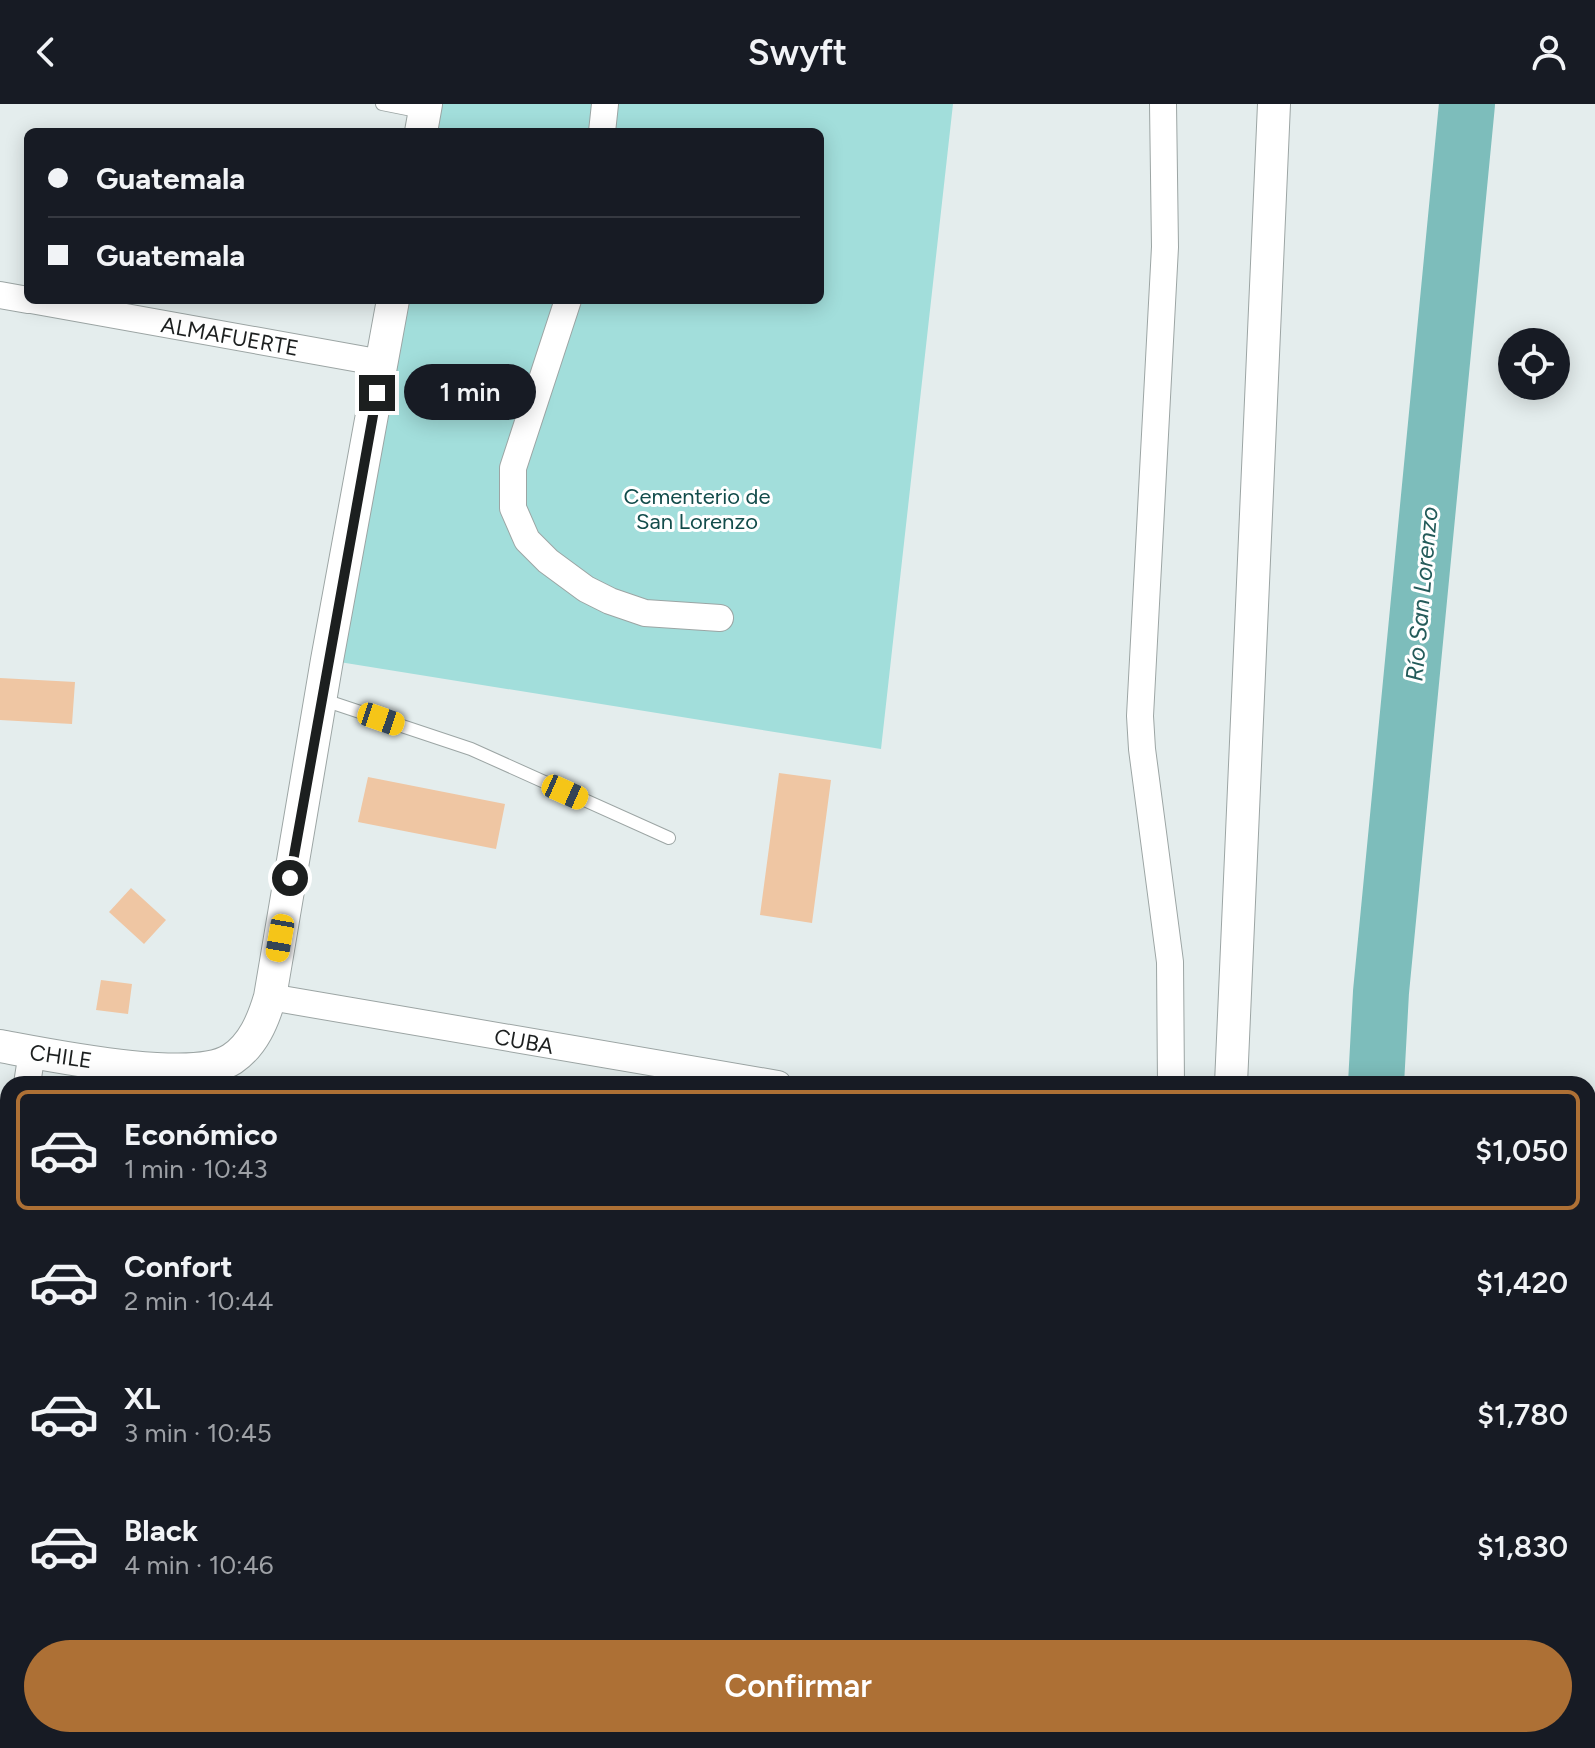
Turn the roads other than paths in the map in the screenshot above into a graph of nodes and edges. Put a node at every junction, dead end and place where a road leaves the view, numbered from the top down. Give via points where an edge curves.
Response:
1 (382, 104) edge
2 (605, 104) edge
3 (1163, 104) edge
4 (1274, 104) edge
5 (424, 122) edge
6 (602, 128) edge
7 (0, 295) edge
8 (24, 299) edge
9 (51, 304) edge
10 (392, 304) edge
11 (567, 304) edge
12 (382, 363) junction
13 (720, 618) dead end
14 (321, 699) junction
15 (669, 838) dead end
16 (270, 997) junction
17 (0, 1046) edge
18 (32, 1052) junction
19 (28, 1076) edge
20 (731, 1076) edge
21 (1171, 1076) edge
22 (1231, 1076) edge

1 - 5 lane
2 - 6 street
3 - 21 street via 1165,247 1140,716 1170,962
4 - 22 street
7 - 8 street, ALMAFUERTE
9 - 12 street, ALMAFUERTE
10 - 12 street, CHILE
11 - 13 street via 513,468 513,508 527,540 586,589 610,601 645,613
12 - 14 street, CHILE
14 - 15 lane via 471,749
14 - 16 street, CHILE
16 - 18 street, CHILE via 253,1038 229,1061 200,1070 169,1071
16 - 20 street, CUBA
17 - 18 street, CHILE
18 - 19 street

